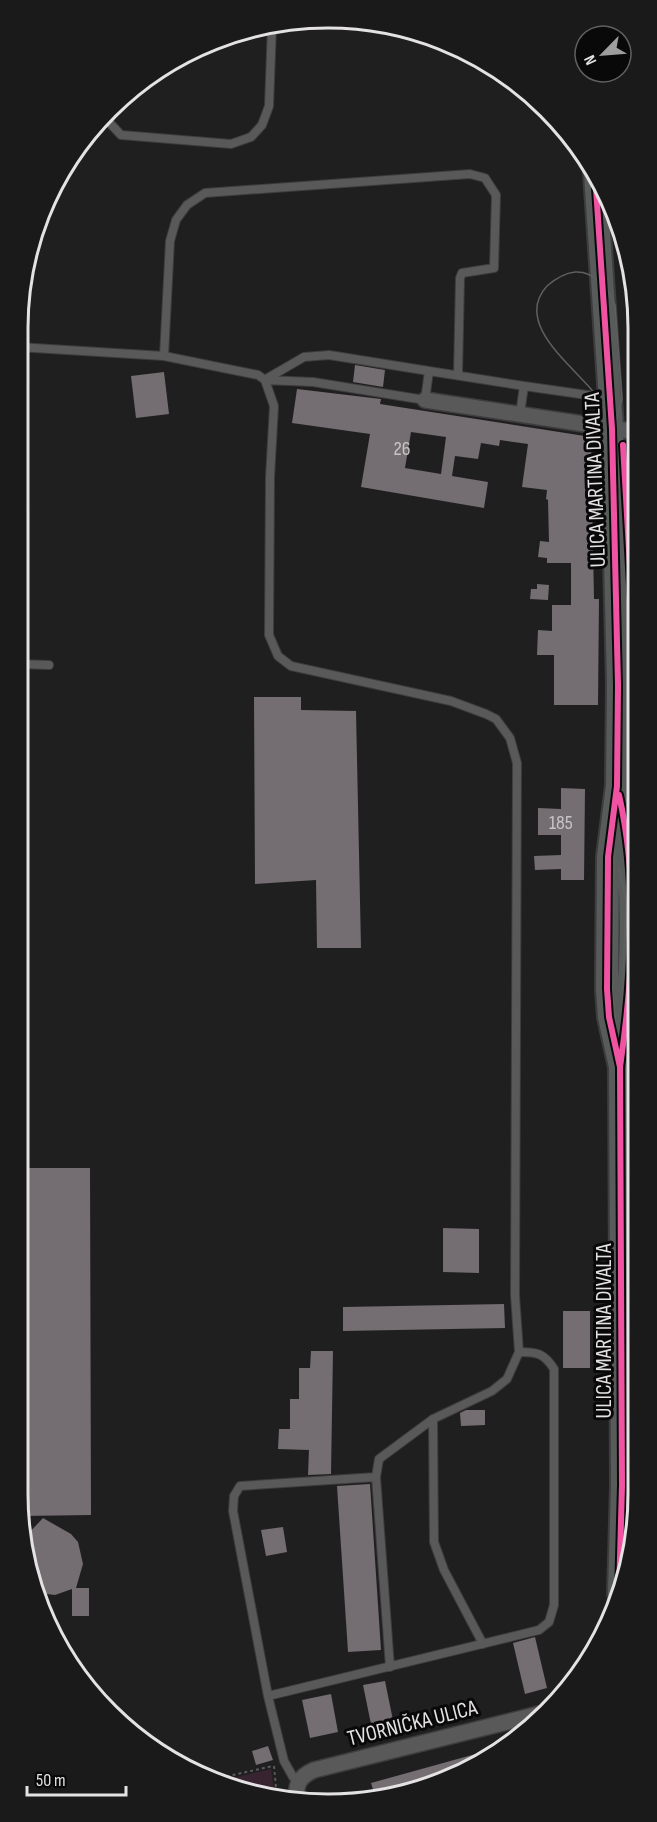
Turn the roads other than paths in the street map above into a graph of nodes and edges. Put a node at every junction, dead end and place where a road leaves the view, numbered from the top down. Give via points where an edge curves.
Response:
1 (272, 34) edge
2 (108, 125) edge
3 (596, 193) edge
4 (28, 348) edge
5 (164, 356) junction
6 (429, 371) junction
7 (458, 375) junction
8 (265, 380) junction
9 (524, 386) junction
10 (610, 398) junction
11 (425, 400) junction
12 (520, 414) junction
13 (612, 429) junction
14 (628, 431) edge
15 (28, 664) edge
16 (49, 664) dead end
17 (627, 708) edge
18 (627, 786) edge
19 (519, 1352) junction
20 (628, 1378) edge
21 (433, 1419) junction
22 (376, 1477) junction
23 (628, 1481) edge
24 (622, 1556) edge
25 (483, 1644) junction
26 (390, 1667) junction
27 (268, 1696) junction
28 (525, 1720) edge
29 (298, 1781) junction
30 (297, 1792) edge

1 - 2 lane via 269,106 262,125 251,137 231,144 121,135
3 - 10 street, ULICA MARTINA DIVALTA
4 - 5 lane
5 - 7 lane via 170,241 176,220 187,205 206,193 470,174 485,178 496,195 494,268 462,273 460,278
5 - 8 lane via 258,375
6 - 7 lane
6 - 8 lane via 329,355 304,357
6 - 11 lane
7 - 9 lane
8 - 11 lane via 313,382
8 - 19 lane via 274,406 269,635 278,656 291,666 451,701 496,719 510,738 517,763 515,1295
9 - 10 lane
9 - 12 lane
10 - 13 street, ULICA MARTINA DIVALTA
11 - 12 street
12 - 13 street
13 - 14 street
13 - 17 street, ULICA MARTINA DIVALTA
15 - 16 lane
17 - 18 street, ULICA MARTINA DIVALTA
18 - 20 street, ULICA MARTINA DIVALTA via 608,857 608,989 609,1017 620,1067
19 - 21 lane via 500,1386
19 - 25 lane via 545,1356 554,1369 553,1613 539,1630
21 - 22 lane via 379,1459
21 - 25 lane via 434,1542 444,1570
22 - 26 lane
22 - 27 lane via 240,1485 234,1496 233,1511
23 - 24 street, ULICA MARTINA DIVALTA
25 - 26 lane
26 - 27 lane
27 - 29 lane via 284,1761
28 - 29 street, TVORNIČKA ULICA via 314,1770
29 - 30 street

